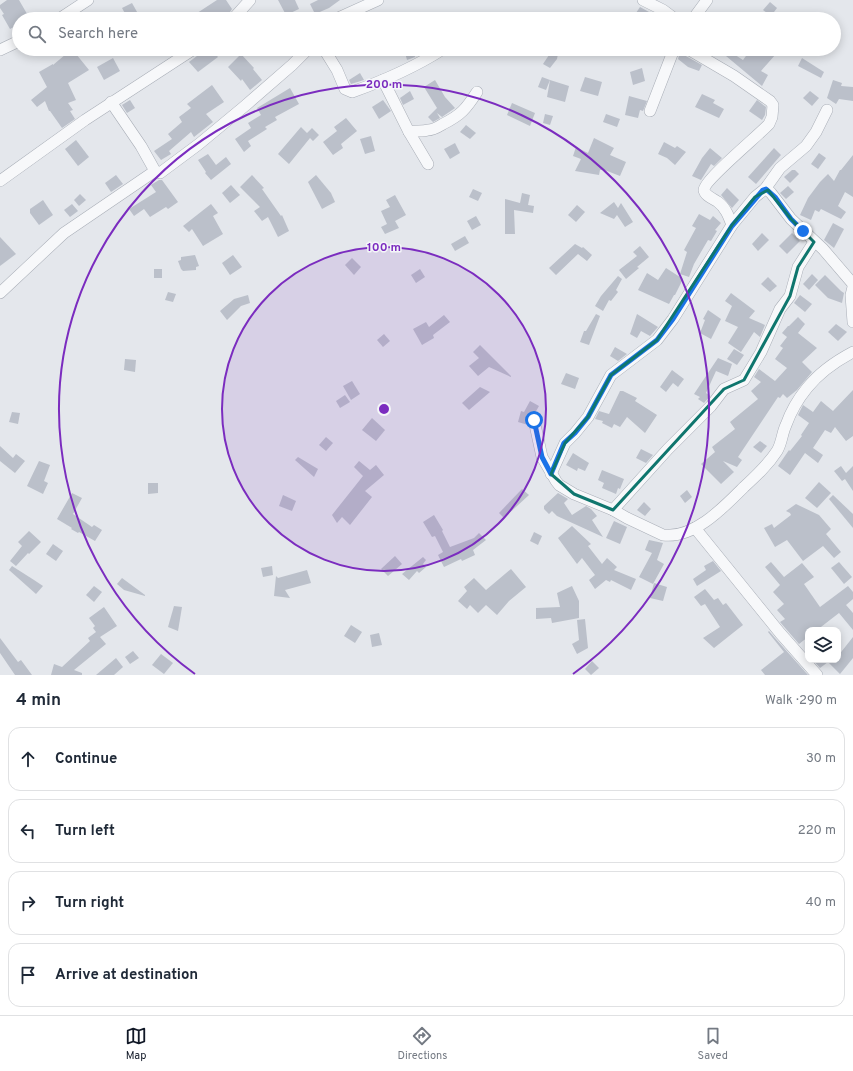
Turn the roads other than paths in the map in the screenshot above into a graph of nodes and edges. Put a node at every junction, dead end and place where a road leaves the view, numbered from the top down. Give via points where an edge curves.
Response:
1 (88, 0) edge
2 (250, 0) edge
3 (378, 0) edge
4 (643, 0) edge
5 (707, 0) edge
6 (70, 12) edge
7 (239, 12) edge
8 (351, 12) edge
9 (666, 12) edge
10 (698, 12) edge
11 (12, 44) edge
12 (0, 50) edge
13 (183, 56) edge
14 (301, 56) edge
15 (328, 56) edge
16 (433, 56) edge
17 (671, 56) edge
18 (700, 56) edge
19 (383, 80) junction
20 (477, 92) dead end
21 (111, 102) junction
22 (827, 110) dead end
23 (650, 111) dead end
24 (409, 132) junction
25 (428, 164) dead end
26 (155, 171) junction
27 (0, 181) edge
28 (765, 189) junction
29 (732, 226) junction
30 (814, 242) junction
31 (853, 285) edge
32 (0, 293) edge
33 (853, 322) edge
34 (853, 352) edge
35 (534, 420) dead end
36 (551, 474) junction
37 (613, 510) junction
38 (695, 528) junction
39 (817, 675) edge

1 - 6 street
2 - 7 street
3 - 8 street
4 - 9 street
5 - 10 street
11 - 12 street
13 - 21 street
14 - 26 street via 199,144 162,172
15 - 19 street via 349,92
16 - 19 street
17 - 23 street
18 - 29 street via 734,76 773,105 769,124 719,170 705,187 706,194 725,208
19 - 24 street
20 - 24 street via 466,109 456,118 427,131
21 - 26 street via 142,146
21 - 27 street
22 - 28 street via 812,140 780,168
24 - 25 street
26 - 32 street via 64,233
28 - 29 street via 755,197
28 - 30 street
29 - 36 street via 657,340 611,375 588,417 564,443
30 - 31 street
30 - 37 street via 798,266 790,296 780,310 744,380 724,389
31 - 33 street via 850,295
34 - 38 street via 830,367 807,388 794,408 777,450 766,467 714,516
35 - 36 street via 542,457
36 - 37 street via 564,489
37 - 38 street via 663,536 680,534
38 - 39 street

